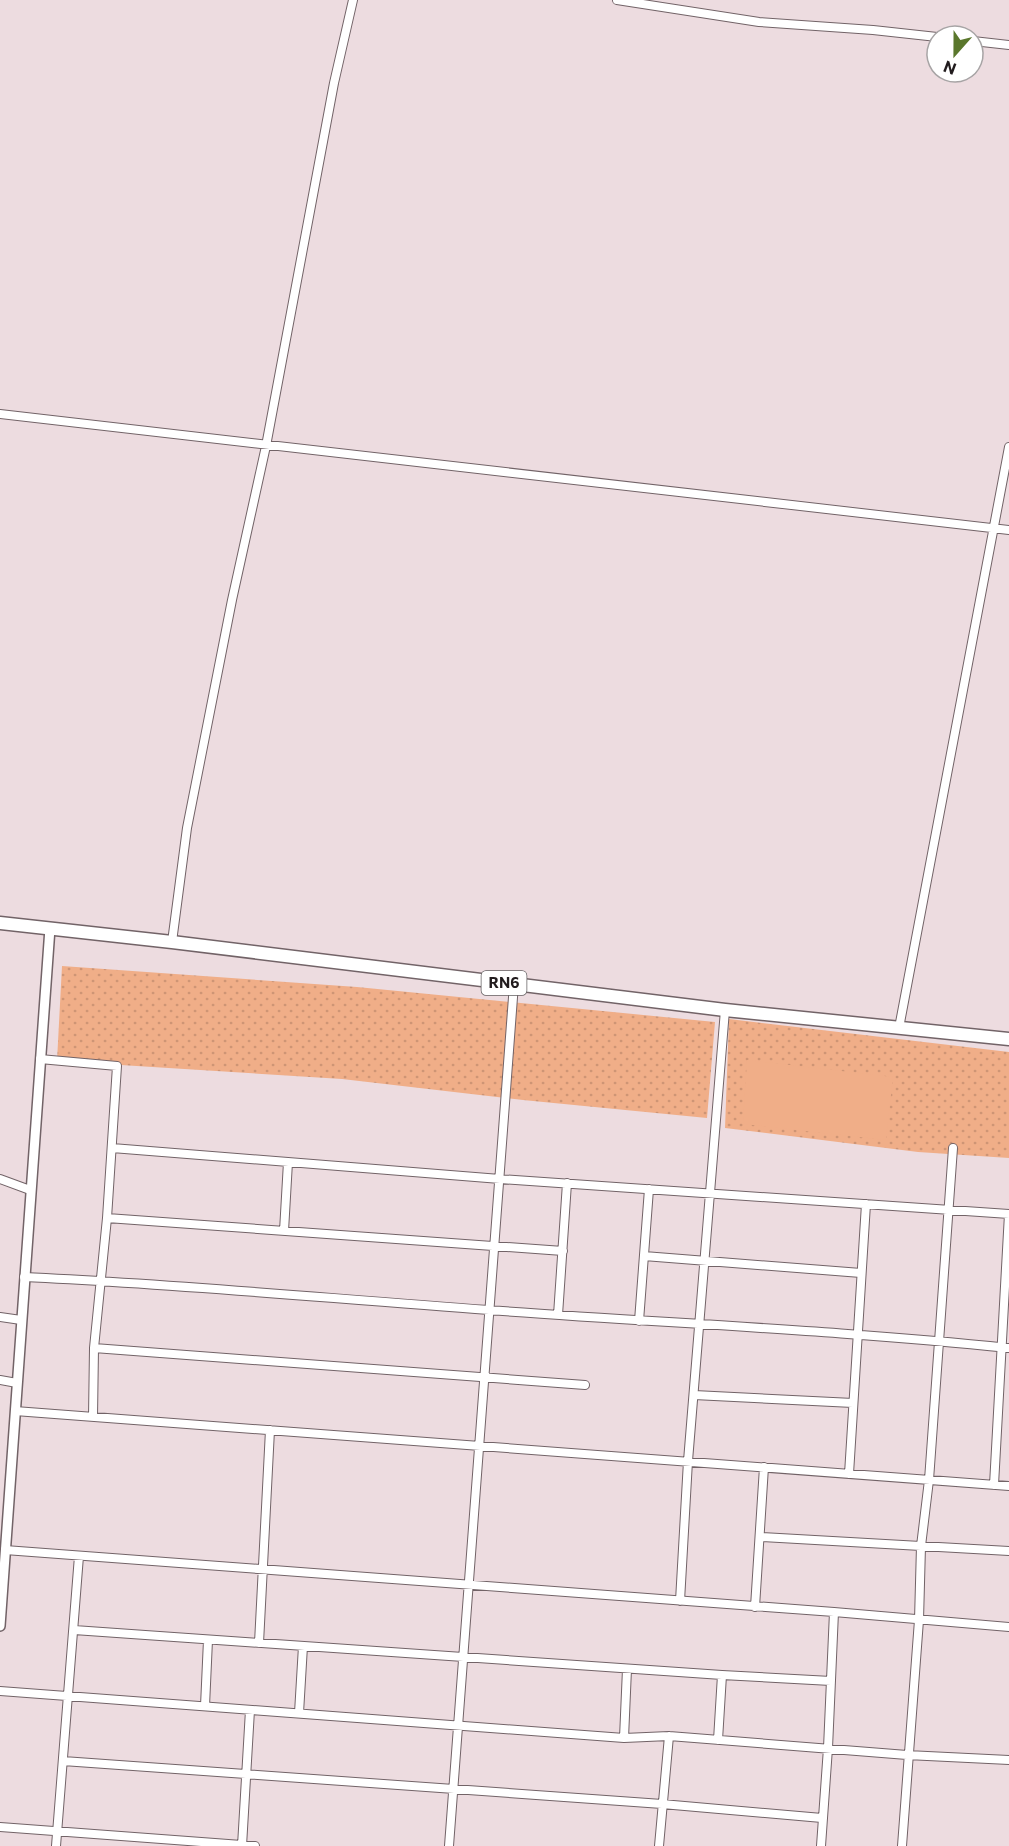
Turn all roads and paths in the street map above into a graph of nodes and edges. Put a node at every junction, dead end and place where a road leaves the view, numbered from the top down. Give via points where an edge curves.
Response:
1 (353, 0) edge
2 (617, 0) edge
3 (925, 36) edge
4 (985, 42) edge
5 (1009, 45) edge
6 (0, 414) edge
7 (266, 446) junction
8 (1009, 447) edge
9 (994, 529) junction
10 (1009, 530) edge
11 (0, 923) edge
12 (50, 928) junction
13 (172, 942) junction
14 (514, 984) junction
15 (725, 1010) junction
16 (899, 1028) junction
17 (1009, 1039) edge
18 (40, 1059) junction
19 (112, 1148) junction
20 (953, 1148) dead end
21 (288, 1162) junction
22 (0, 1179) edge
23 (500, 1179) junction
24 (567, 1183) junction
25 (649, 1189) junction
26 (30, 1190) junction
27 (711, 1193) junction
28 (866, 1204) junction
29 (949, 1209) junction
30 (1009, 1214) edge
31 (107, 1218) junction
32 (284, 1231) junction
33 (494, 1246) junction
34 (563, 1251) junction
35 (644, 1256) junction
36 (706, 1260) junction
37 (861, 1273) junction
38 (24, 1276) junction
39 (102, 1280) junction
40 (489, 1310) junction
41 (558, 1315) junction
42 (0, 1317) edge
43 (21, 1320) junction
44 (639, 1321) junction
45 (700, 1325) junction
46 (856, 1334) junction
47 (939, 1340) junction
48 (1006, 1347) edge
49 (94, 1348) junction
50 (483, 1377) junction
51 (0, 1380) edge
52 (17, 1383) junction
53 (585, 1385) dead end
54 (694, 1395) junction
55 (853, 1403) junction
56 (15, 1411) junction
57 (93, 1417) junction
58 (270, 1430) junction
59 (479, 1446) junction
60 (688, 1461) junction
61 (764, 1467) junction
62 (849, 1474) junction
63 (929, 1480) junction
64 (994, 1485) junction
65 (1009, 1486) edge
66 (760, 1537) junction
67 (921, 1546) junction
68 (5, 1550) junction
69 (1009, 1551) edge
70 (79, 1556) junction
71 (263, 1570) junction
72 (468, 1585) junction
73 (680, 1601) junction
74 (755, 1607) junction
75 (834, 1611) junction
76 (918, 1620) junction
77 (0, 1626) edge
78 (1009, 1627) edge
79 (74, 1630) junction
80 (208, 1640) junction
81 (259, 1643) junction
82 (303, 1646) junction
83 (463, 1657) junction
84 (627, 1669) junction
85 (722, 1675) junction
86 (831, 1681) junction
87 (0, 1691) edge
88 (70, 1696) junction
89 (205, 1706) junction
90 (250, 1710) junction
91 (299, 1713) junction
92 (458, 1726) junction
93 (669, 1736) junction
94 (624, 1738) junction
95 (718, 1740) junction
96 (828, 1748) junction
97 (907, 1755) junction
98 (1009, 1760) edge
99 (63, 1761) junction
100 (246, 1775) junction
101 (453, 1790) junction
102 (662, 1804) junction
103 (822, 1818) junction
104 (0, 1827) edge
105 (57, 1830) junction
106 (56, 1846) edge
107 (242, 1846) edge
108 (255, 1846) edge
109 (448, 1846) edge
110 (658, 1846) edge
111 (820, 1846) edge
112 (902, 1846) edge

1 - 7 street
2 - 3 street via 759,22
4 - 5 street
6 - 7 street
7 - 9 street
7 - 13 street via 187,828
8 - 9 street
9 - 10 street
9 - 16 street
11 - 12 main road, RN6
12 - 13 main road, RN6
12 - 18 street
13 - 14 main road, RN6
14 - 15 main road, RN6
14 - 23 street
15 - 16 main road, RN6
15 - 27 street
16 - 17 main road, RN6
18 - 19 street via 117,1066
18 - 26 street
19 - 21 street
19 - 31 street
20 - 29 street
21 - 23 street
21 - 32 street
22 - 26 street
23 - 24 street
23 - 33 street
24 - 25 street
24 - 34 street
25 - 27 street
25 - 35 street
26 - 38 street
27 - 28 street
27 - 36 street
28 - 29 street
28 - 37 street
29 - 30 street
29 - 47 street
30 - 48 street
31 - 32 street
31 - 39 street
32 - 33 street
33 - 34 street
33 - 40 street
34 - 41 street
35 - 36 street
35 - 44 street
36 - 37 street
36 - 45 street
37 - 46 street
38 - 39 street
38 - 43 street
39 - 40 street
39 - 49 street
40 - 41 street
40 - 50 street
41 - 44 street
42 - 43 street
43 - 52 street
44 - 45 street
45 - 46 street
45 - 54 street
46 - 47 street
46 - 55 street
47 - 48 street
47 - 63 street
48 - 64 street
49 - 50 street
49 - 57 street
50 - 53 street
50 - 59 street
51 - 52 street
52 - 56 street
54 - 55 street
54 - 60 street
55 - 62 street
56 - 57 street
56 - 68 street
57 - 58 street
58 - 59 street
58 - 71 street
59 - 60 street
59 - 72 street
60 - 61 street
60 - 73 street
61 - 62 street
61 - 66 street
62 - 63 street
63 - 64 street
63 - 67 street
64 - 65 street
66 - 67 street
66 - 74 street
67 - 69 street
67 - 76 street
68 - 70 street
68 - 77 street
70 - 71 street
70 - 79 street
71 - 72 street
71 - 81 street
72 - 73 street
72 - 83 street
73 - 74 street
74 - 75 street
75 - 76 street
75 - 86 street
76 - 78 street
76 - 97 street
79 - 80 street
79 - 88 street
80 - 81 street
80 - 89 street
81 - 82 street
82 - 83 street
82 - 91 street
83 - 84 street
83 - 92 street
84 - 85 street
84 - 94 street
85 - 86 street
85 - 95 street
86 - 96 street
87 - 88 street
88 - 89 street
88 - 99 street
89 - 90 street
90 - 91 street
90 - 100 street
91 - 92 street
92 - 94 street
92 - 101 street
93 - 94 street
93 - 95 street
93 - 102 street
95 - 96 street
96 - 97 street
96 - 103 street
97 - 98 street
97 - 112 street
99 - 100 street
99 - 105 street
100 - 101 street
100 - 107 street
101 - 102 street
101 - 109 street
102 - 103 street
102 - 110 street
103 - 111 street
104 - 105 street
105 - 106 street
105 - 107 street
107 - 108 street

